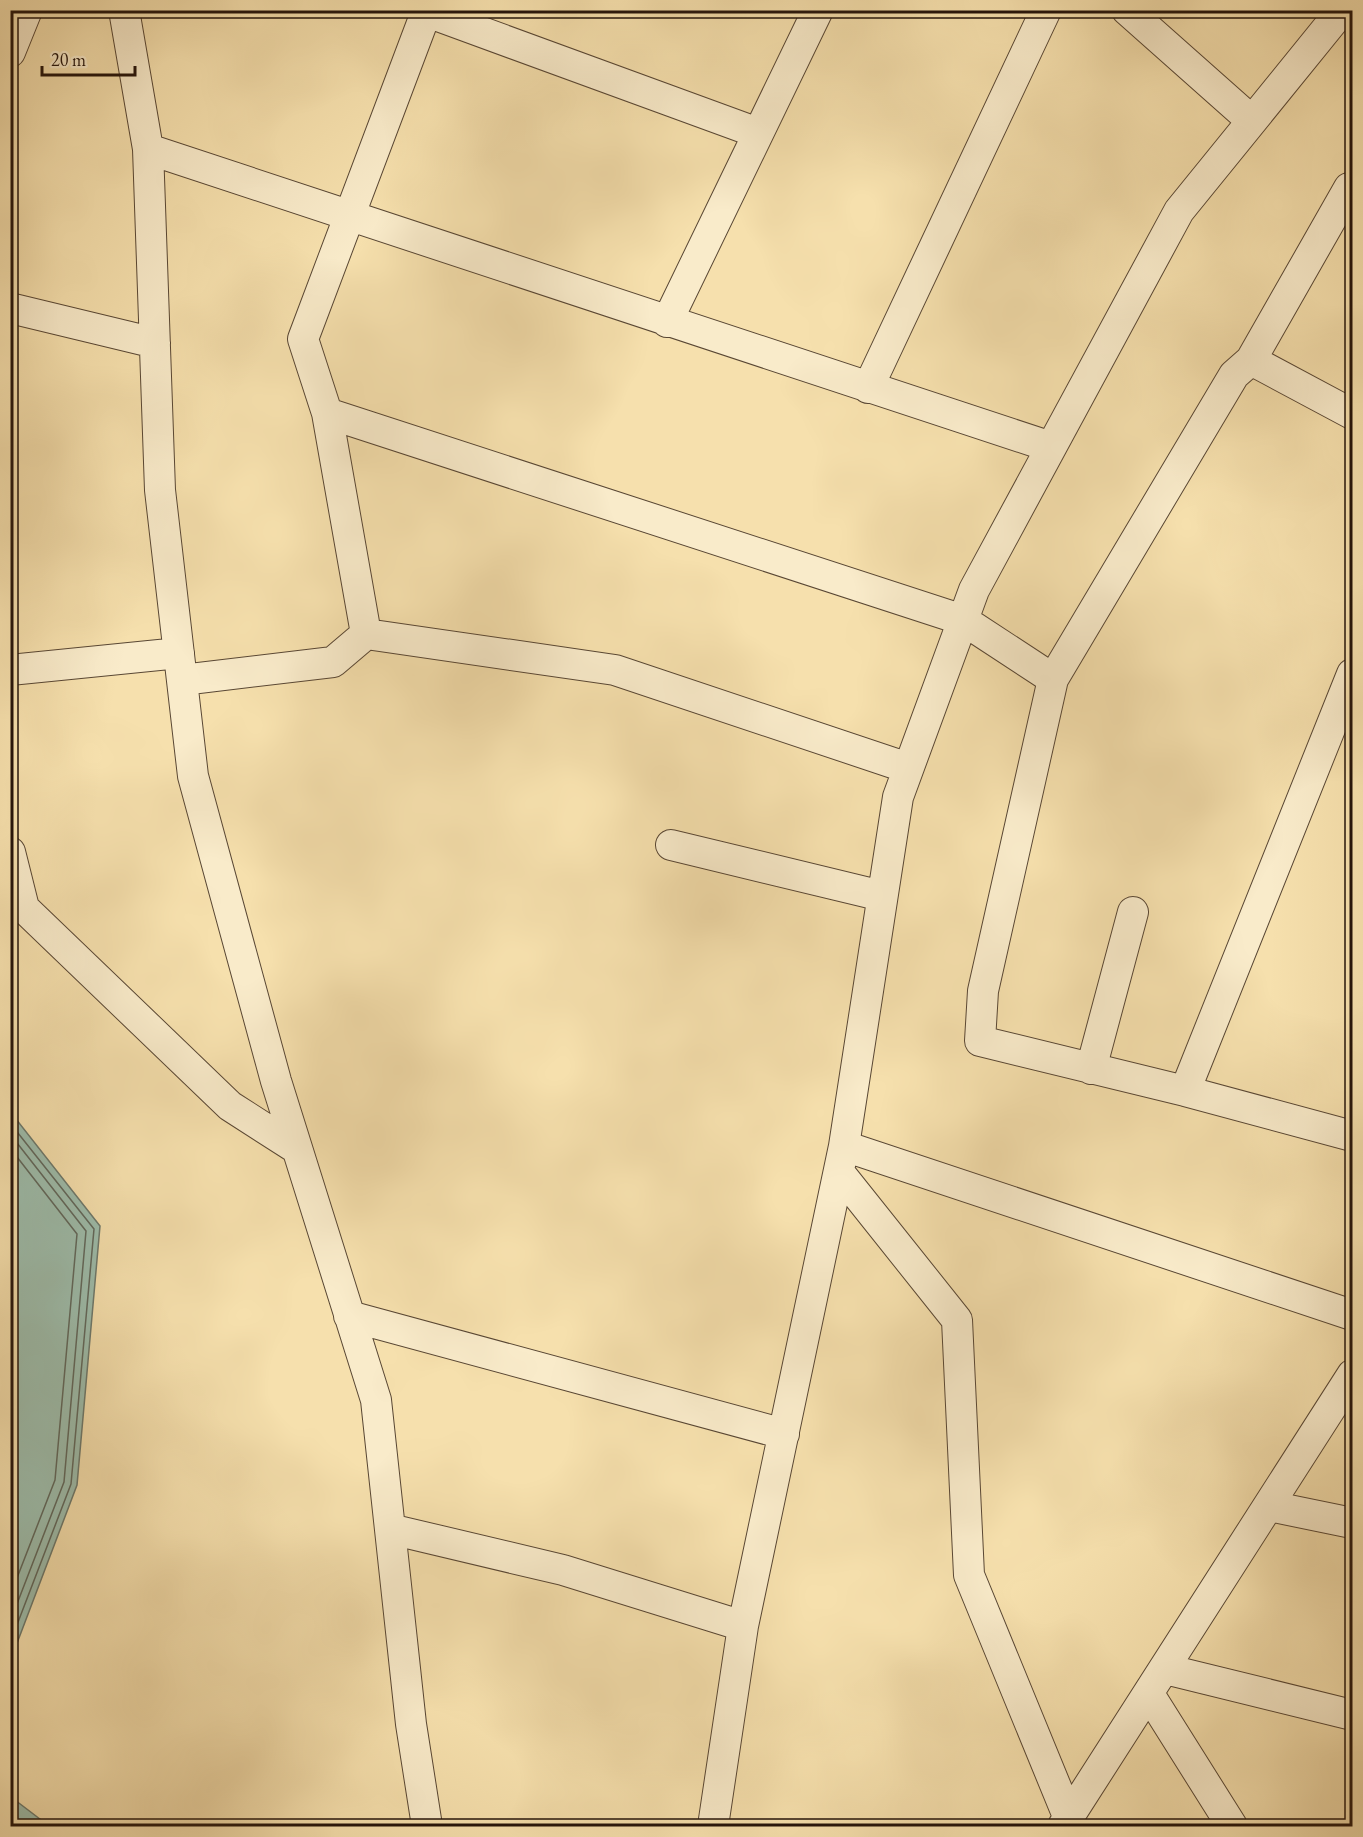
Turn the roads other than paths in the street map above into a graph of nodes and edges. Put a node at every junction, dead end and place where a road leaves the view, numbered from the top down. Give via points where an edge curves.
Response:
1 (27, 10) edge
2 (124, 10) edge
3 (818, 10) edge
4 (1046, 10) edge
5 (1127, 10) edge
6 (1342, 10) edge
7 (427, 11) edge
8 (10, 52) edge
9 (1252, 121) junction
10 (758, 133) junction
11 (148, 149) junction
12 (1348, 188) dead end
13 (350, 216) junction
14 (10, 308) edge
15 (667, 322) junction
16 (155, 343) junction
17 (1251, 360) junction
18 (868, 388) junction
19 (327, 413) junction
20 (1353, 414) edge
21 (1051, 447) junction
22 (963, 620) junction
23 (366, 634) junction
24 (181, 667) junction
25 (10, 670) edge
26 (1353, 674) edge
27 (1053, 679) junction
28 (1342, 734) edge
29 (908, 768) junction
30 (671, 845) dead end
31 (10, 852) edge
32 (882, 896) junction
33 (17, 906) edge
34 (1133, 912) dead end
35 (1091, 1069) junction
36 (1185, 1091) junction
37 (1353, 1136) edge
38 (297, 1149) junction
39 (842, 1159) junction
40 (349, 1316) junction
41 (1353, 1316) edge
42 (1353, 1375) edge
43 (784, 1434) junction
44 (1269, 1506) junction
45 (1353, 1523) edge
46 (390, 1528) junction
47 (743, 1626) junction
48 (1165, 1669) junction
49 (1149, 1694) junction
50 (1353, 1715) edge
51 (1068, 1824) edge
52 (427, 1827) edge
53 (713, 1827) edge
54 (1232, 1827) edge

1 - 8 street
2 - 11 street
3 - 10 street
4 - 18 street
5 - 9 street
6 - 9 street
7 - 10 street
7 - 13 street
9 - 21 street via 1179,211
10 - 15 street
11 - 13 street
11 - 16 street
12 - 17 street
13 - 15 street
13 - 19 street via 303,339
14 - 16 street
15 - 18 street
16 - 24 street via 160,490
17 - 20 street
17 - 27 street via 1234,375
18 - 21 street
19 - 22 street
19 - 23 street
21 - 22 street
22 - 27 street
22 - 29 street
23 - 24 street via 333,662
23 - 29 street via 615,670
24 - 25 street
24 - 38 street via 193,776
26 - 28 street
27 - 35 street via 983,991 980,1041
28 - 36 street
29 - 32 street via 898,797
30 - 32 street
31 - 33 street
32 - 39 street
33 - 38 street via 230,1106
34 - 35 street
35 - 36 street
36 - 37 street
38 - 40 street
39 - 41 street
39 - 43 street
39 - 51 street via 957,1320 969,1575
40 - 43 street
40 - 46 street via 376,1400
42 - 44 street
43 - 47 street
44 - 45 street
44 - 48 street
46 - 47 street via 563,1570
46 - 52 street via 411,1724
47 - 53 street
48 - 49 street
48 - 50 street
49 - 51 street
49 - 54 street

